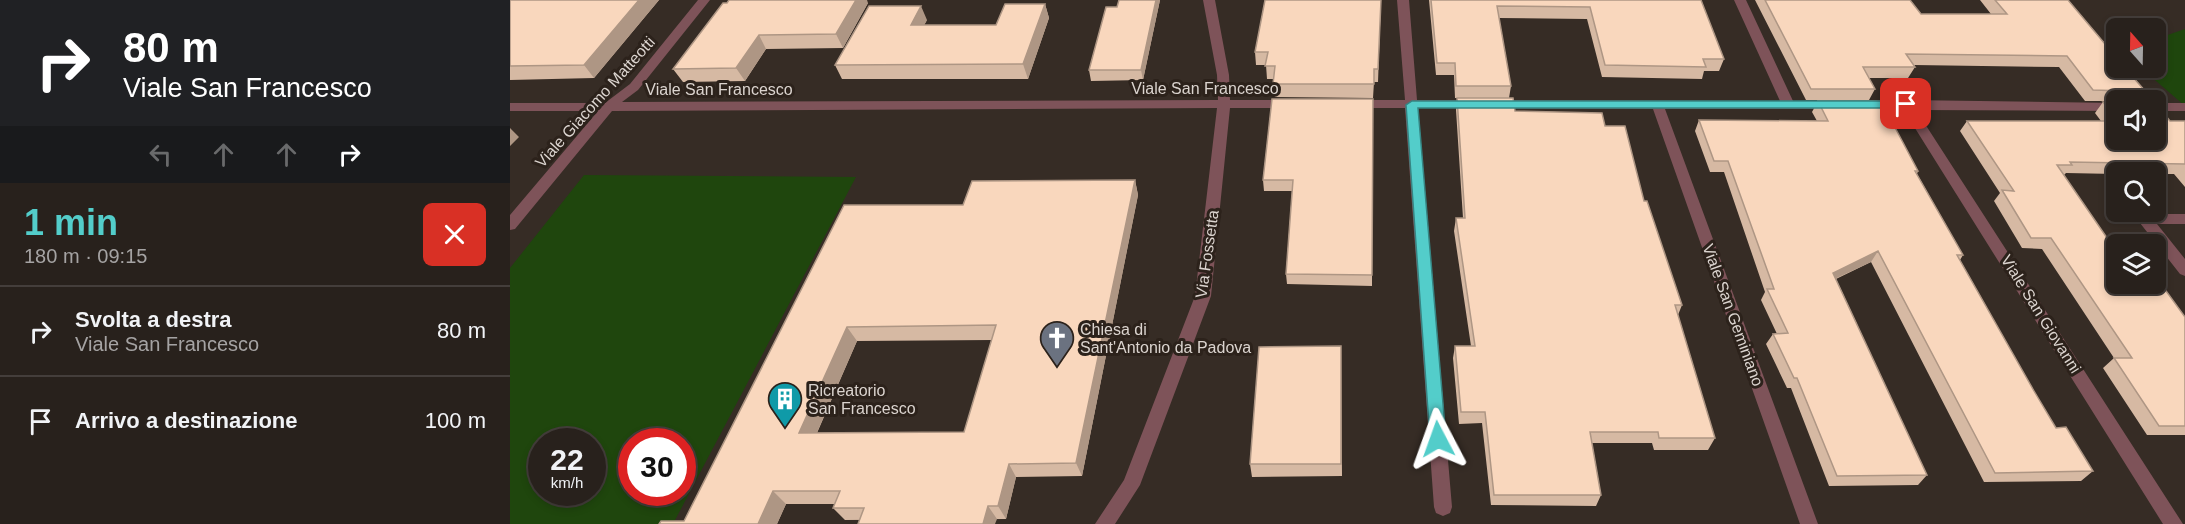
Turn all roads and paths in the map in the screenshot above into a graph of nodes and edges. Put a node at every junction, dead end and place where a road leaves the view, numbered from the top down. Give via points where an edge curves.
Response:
1 (704, 0) edge
2 (1209, 0) edge
3 (1403, 0) edge
4 (1740, 0) edge
5 (1224, 104) junction
6 (1306, 104) edge
7 (1341, 104) edge
8 (1906, 104) junction
9 (1412, 105) junction
10 (609, 106) junction
11 (1658, 106) junction
12 (1789, 106) junction
13 (510, 107) edge
14 (2106, 107) edge
15 (2166, 107) edge
16 (2185, 107) edge
17 (2185, 219) edge
18 (510, 225) edge
19 (2185, 270) edge
20 (1443, 507) dead end
21 (1104, 524) edge
22 (1809, 524) edge
23 (2175, 524) edge

1 - 10 street, Viale Giacomo Matteotti via 634,87
2 - 5 street, Via Fossetta
3 - 9 street
4 - 12 street
5 - 6 street, Viale San Francesco
5 - 10 street, Viale San Francesco
5 - 21 street, Via Fossetta via 1203,296 1131,485
7 - 9 street
8 - 12 street
8 - 14 street
8 - 23 street, Viale San Giovanni
9 - 11 street
9 - 20 street
10 - 13 street, Viale San Francesco
10 - 18 street, Viale Giacomo Matteotti
11 - 12 street
11 - 22 street, Viale San Geminiano
15 - 16 street
17 - 19 street via 2145,219

